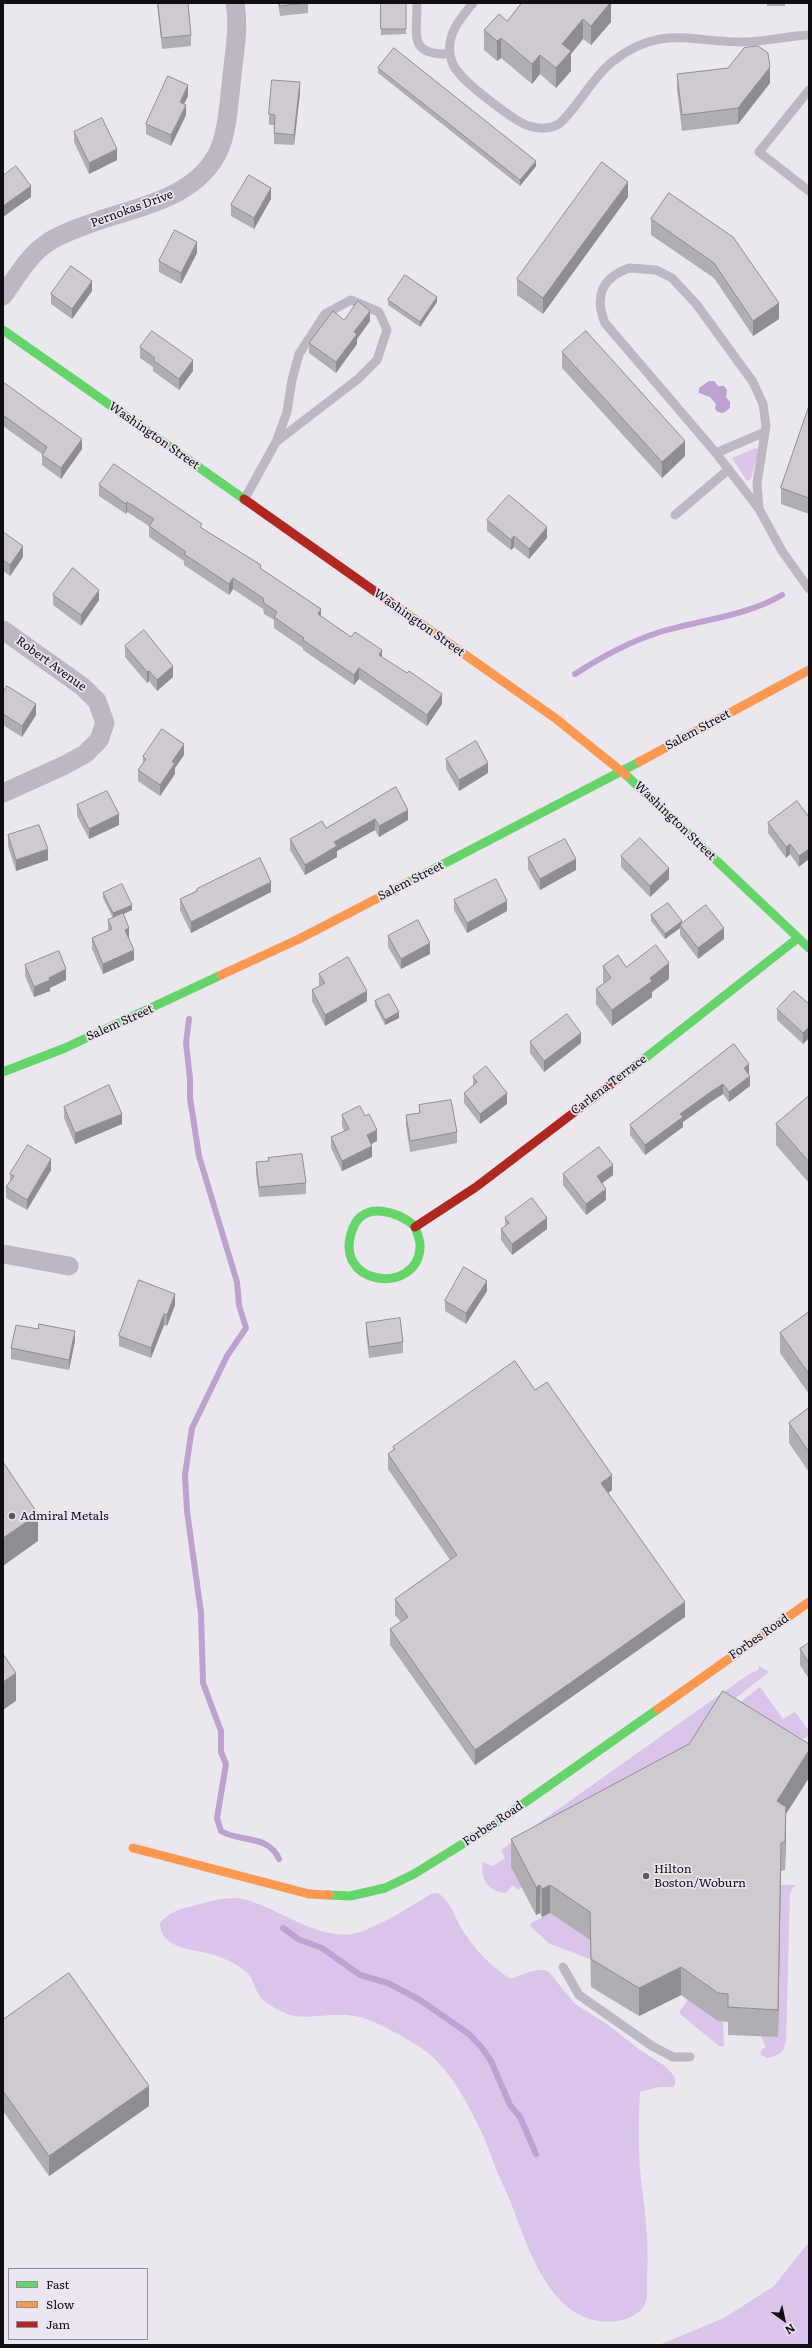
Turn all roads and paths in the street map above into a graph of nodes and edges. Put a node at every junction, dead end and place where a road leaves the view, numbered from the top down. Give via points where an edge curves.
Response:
1 (235, 3) edge
2 (417, 3) edge
3 (474, 3) edge
4 (809, 35) edge
5 (450, 54) junction
6 (809, 90) edge
7 (809, 191) edge
8 (3, 296) edge
9 (3, 330) edge
10 (766, 432) junction
11 (276, 442) junction
12 (716, 453) junction
13 (729, 469) junction
14 (244, 500) junction
15 (759, 509) junction
16 (675, 515) dead end
17 (809, 589) edge
18 (3, 630) edge
19 (809, 670) edge
20 (622, 771) junction
21 (3, 793) edge
22 (798, 938) junction
23 (809, 948) edge
24 (3, 1072) edge
25 (415, 1226) junction
26 (3, 1254) edge
27 (69, 1266) dead end
28 (809, 1602) edge
29 (133, 1848) dead end
30 (563, 1967) dead end
31 (690, 2057) dead end

1 - 8 street, Pernokas Drive via 236,30 226,124 219,150 207,168 192,183 174,195 72,230 52,240 30,259
2 - 5 lane via 417,36 420,48 431,54
3 - 5 lane via 455,27
4 - 5 lane via 744,42 685,37 647,41 608,66 559,124 542,128 520,122 465,80 455,69
6 - 7 lane via 758,152
9 - 14 main road, Washington Street
10 - 12 lane
10 - 12 lane via 763,404 753,382 684,290 672,278 656,270 624,270 601,290 599,301 605,323
10 - 15 lane via 757,482
11 - 11 lane via 338,397 378,360 388,330 379,312 351,300 325,314 299,354 287,412
11 - 14 lane
12 - 13 lane
13 - 15 lane
13 - 16 lane
14 - 20 main road, Washington Street via 548,714
15 - 17 lane via 782,551
18 - 21 street, Robert Avenue via 83,687 97,701 105,722 99,740 85,754
19 - 20 main road, Salem Street
20 - 22 main road, Washington Street
20 - 24 main road, Salem Street via 249,963 65,1048
22 - 23 main road, Washington Street
22 - 25 main road, Carlena Terrace via 714,1006 476,1187
25 - 25 main road via 420,1247 417,1260 402,1276 390,1280 373,1279 360,1270 352,1260 349,1243 351,1234 366,1215 376,1210 390,1210 406,1216
26 - 27 street
28 - 29 main road, Forbes Road via 490,1826 414,1874 385,1888 350,1896 310,1894
30 - 31 lane via 579,1995 652,2046 673,2057

